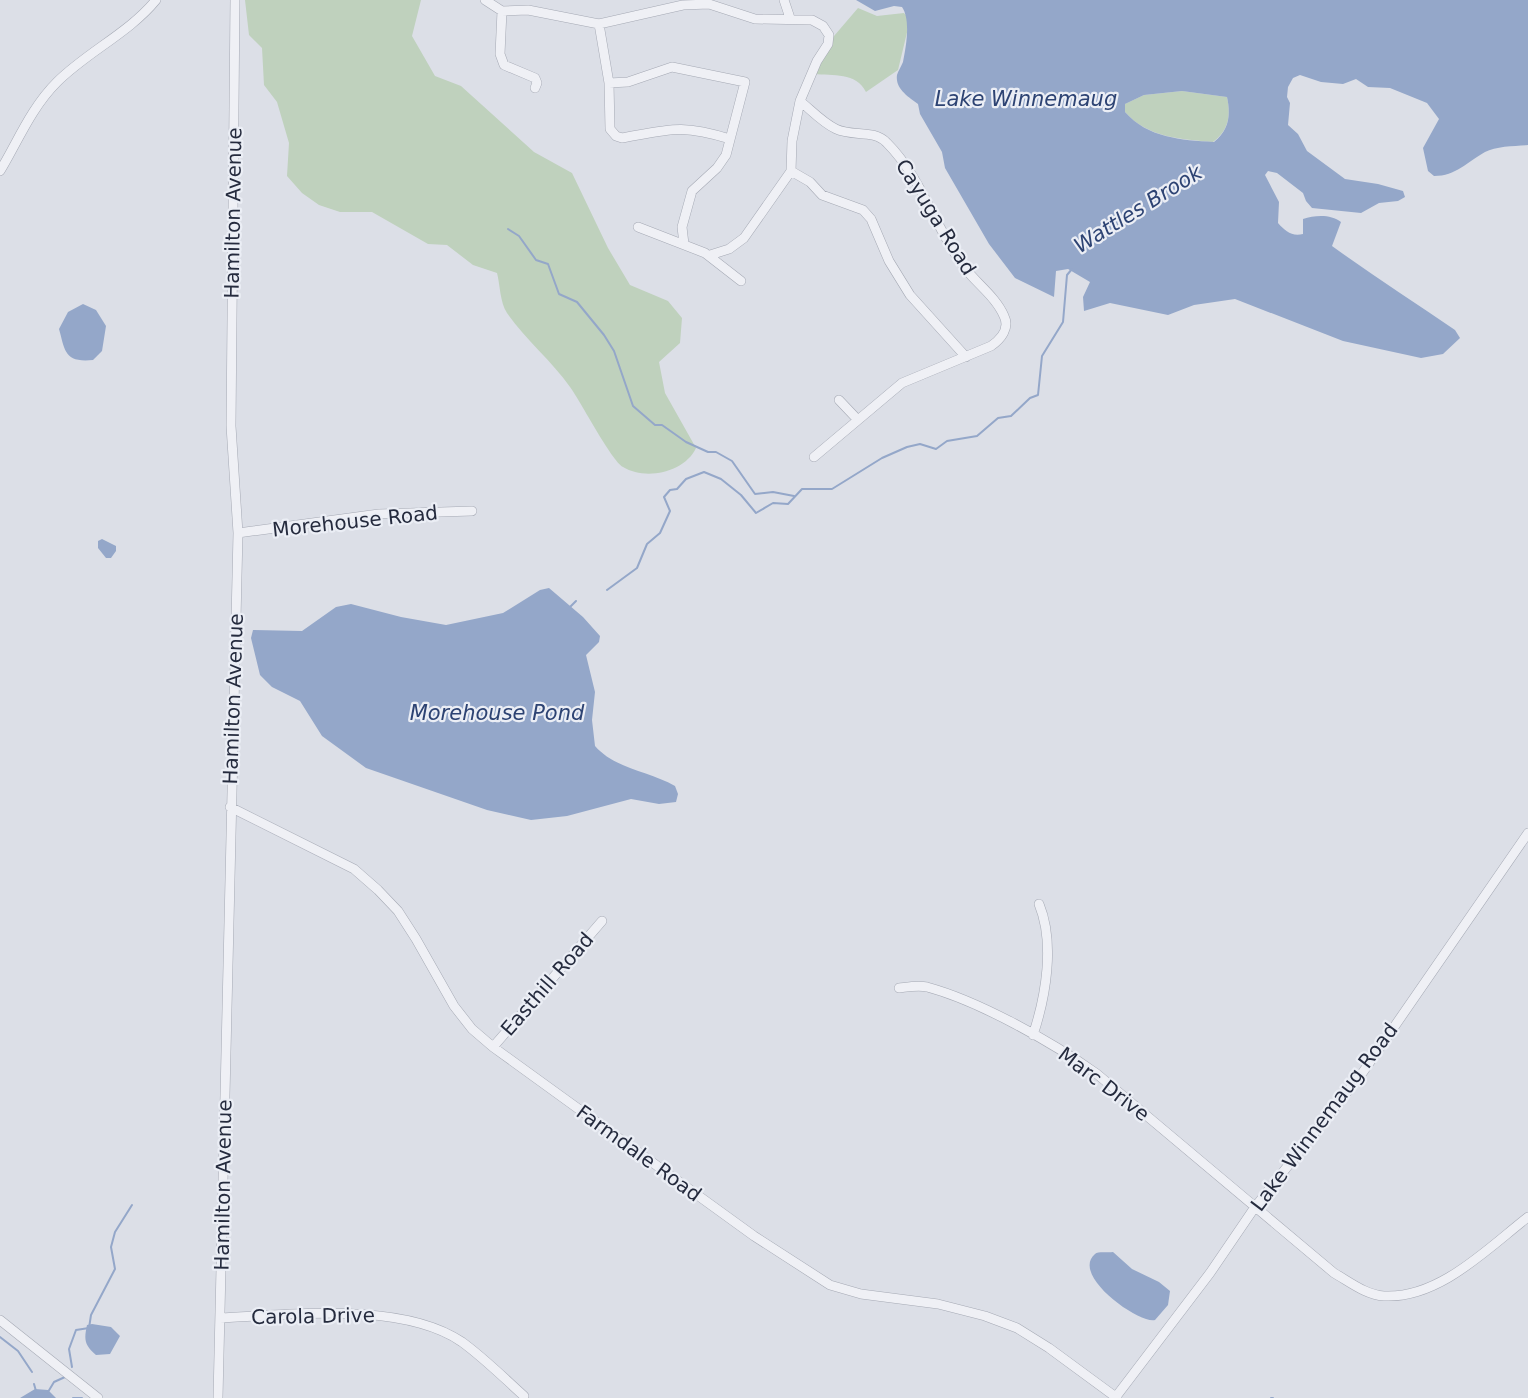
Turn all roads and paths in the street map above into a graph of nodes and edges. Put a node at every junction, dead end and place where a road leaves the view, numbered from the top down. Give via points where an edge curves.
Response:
1 (156, 0) edge
2 (235, 0) edge
3 (485, 0) edge
4 (526, 0) edge
5 (784, 0) edge
6 (528, 10) junction
7 (502, 11) junction
8 (790, 18) junction
9 (599, 24) junction
10 (609, 83) junction
11 (535, 88) dead end
12 (800, 101) junction
13 (730, 139) junction
14 (0, 171) edge
15 (791, 171) junction
16 (638, 227) dead end
17 (684, 244) junction
18 (710, 255) junction
19 (741, 281) dead end
20 (966, 357) junction
21 (839, 400) dead end
22 (857, 419) junction
23 (814, 458) dead end
24 (472, 511) dead end
25 (238, 533) junction
26 (230, 807) junction
27 (1528, 833) edge
28 (1039, 904) dead end
29 (602, 921) dead end
30 (899, 988) dead end
31 (1033, 1035) junction
32 (493, 1047) junction
33 (1255, 1207) junction
34 (1528, 1217) edge
35 (220, 1318) junction
36 (0, 1320) edge
37 (524, 1396) dead end
38 (98, 1398) edge
39 (218, 1398) edge
40 (1116, 1398) edge

1 - 14 street via 50,90 28,118
2 - 25 street, Hamilton Avenue via 231,426
3 - 7 street
4 - 6 street
5 - 8 street
6 - 7 street
6 - 9 street
7 - 11 street via 500,54 504,65 535,78
8 - 9 street via 755,19 709,4
8 - 12 street via 812,20 829,35
9 - 10 street
10 - 13 street via 610,129 615,136 679,127
10 - 13 street via 628,82 672,67 745,82
12 - 15 street
12 - 20 street, Cayuga Road via 834,129 876,135 886,141 909,168 948,244 1005,317 1001,339
13 - 17 street via 717,168 692,191 682,227
15 - 18 street via 744,238 729,249
15 - 20 street via 822,195 863,210 910,295
16 - 17 street
17 - 18 street
18 - 19 street
20 - 22 street, Cayuga Road via 902,384
21 - 22 street
22 - 23 street, Cayuga Road
24 - 25 street, Morehouse Road via 379,514
25 - 26 street, Hamilton Avenue
26 - 32 street, Farmdale Road via 354,869 378,890 406,922 454,1006
26 - 35 street, Hamilton Avenue
27 - 33 street, Lake Winnemaug Road via 1363,1072
28 - 31 street via 1046,925 1045,985
29 - 32 street, Easthill Road
30 - 31 street, Marc Drive via 924,986 963,1000
31 - 33 street, Marc Drive via 1096,1074
32 - 40 street, Farmdale Road via 754,1236 830,1285 985,1316 1049,1348
33 - 34 street, Marc Drive via 1334,1273 1362,1290 1383,1296 1433,1286
33 - 40 street, Lake Winnemaug Road
35 - 37 street, Carola Drive via 359,1313 406,1318 460,1341
35 - 39 street, Hamilton Avenue
36 - 38 street

